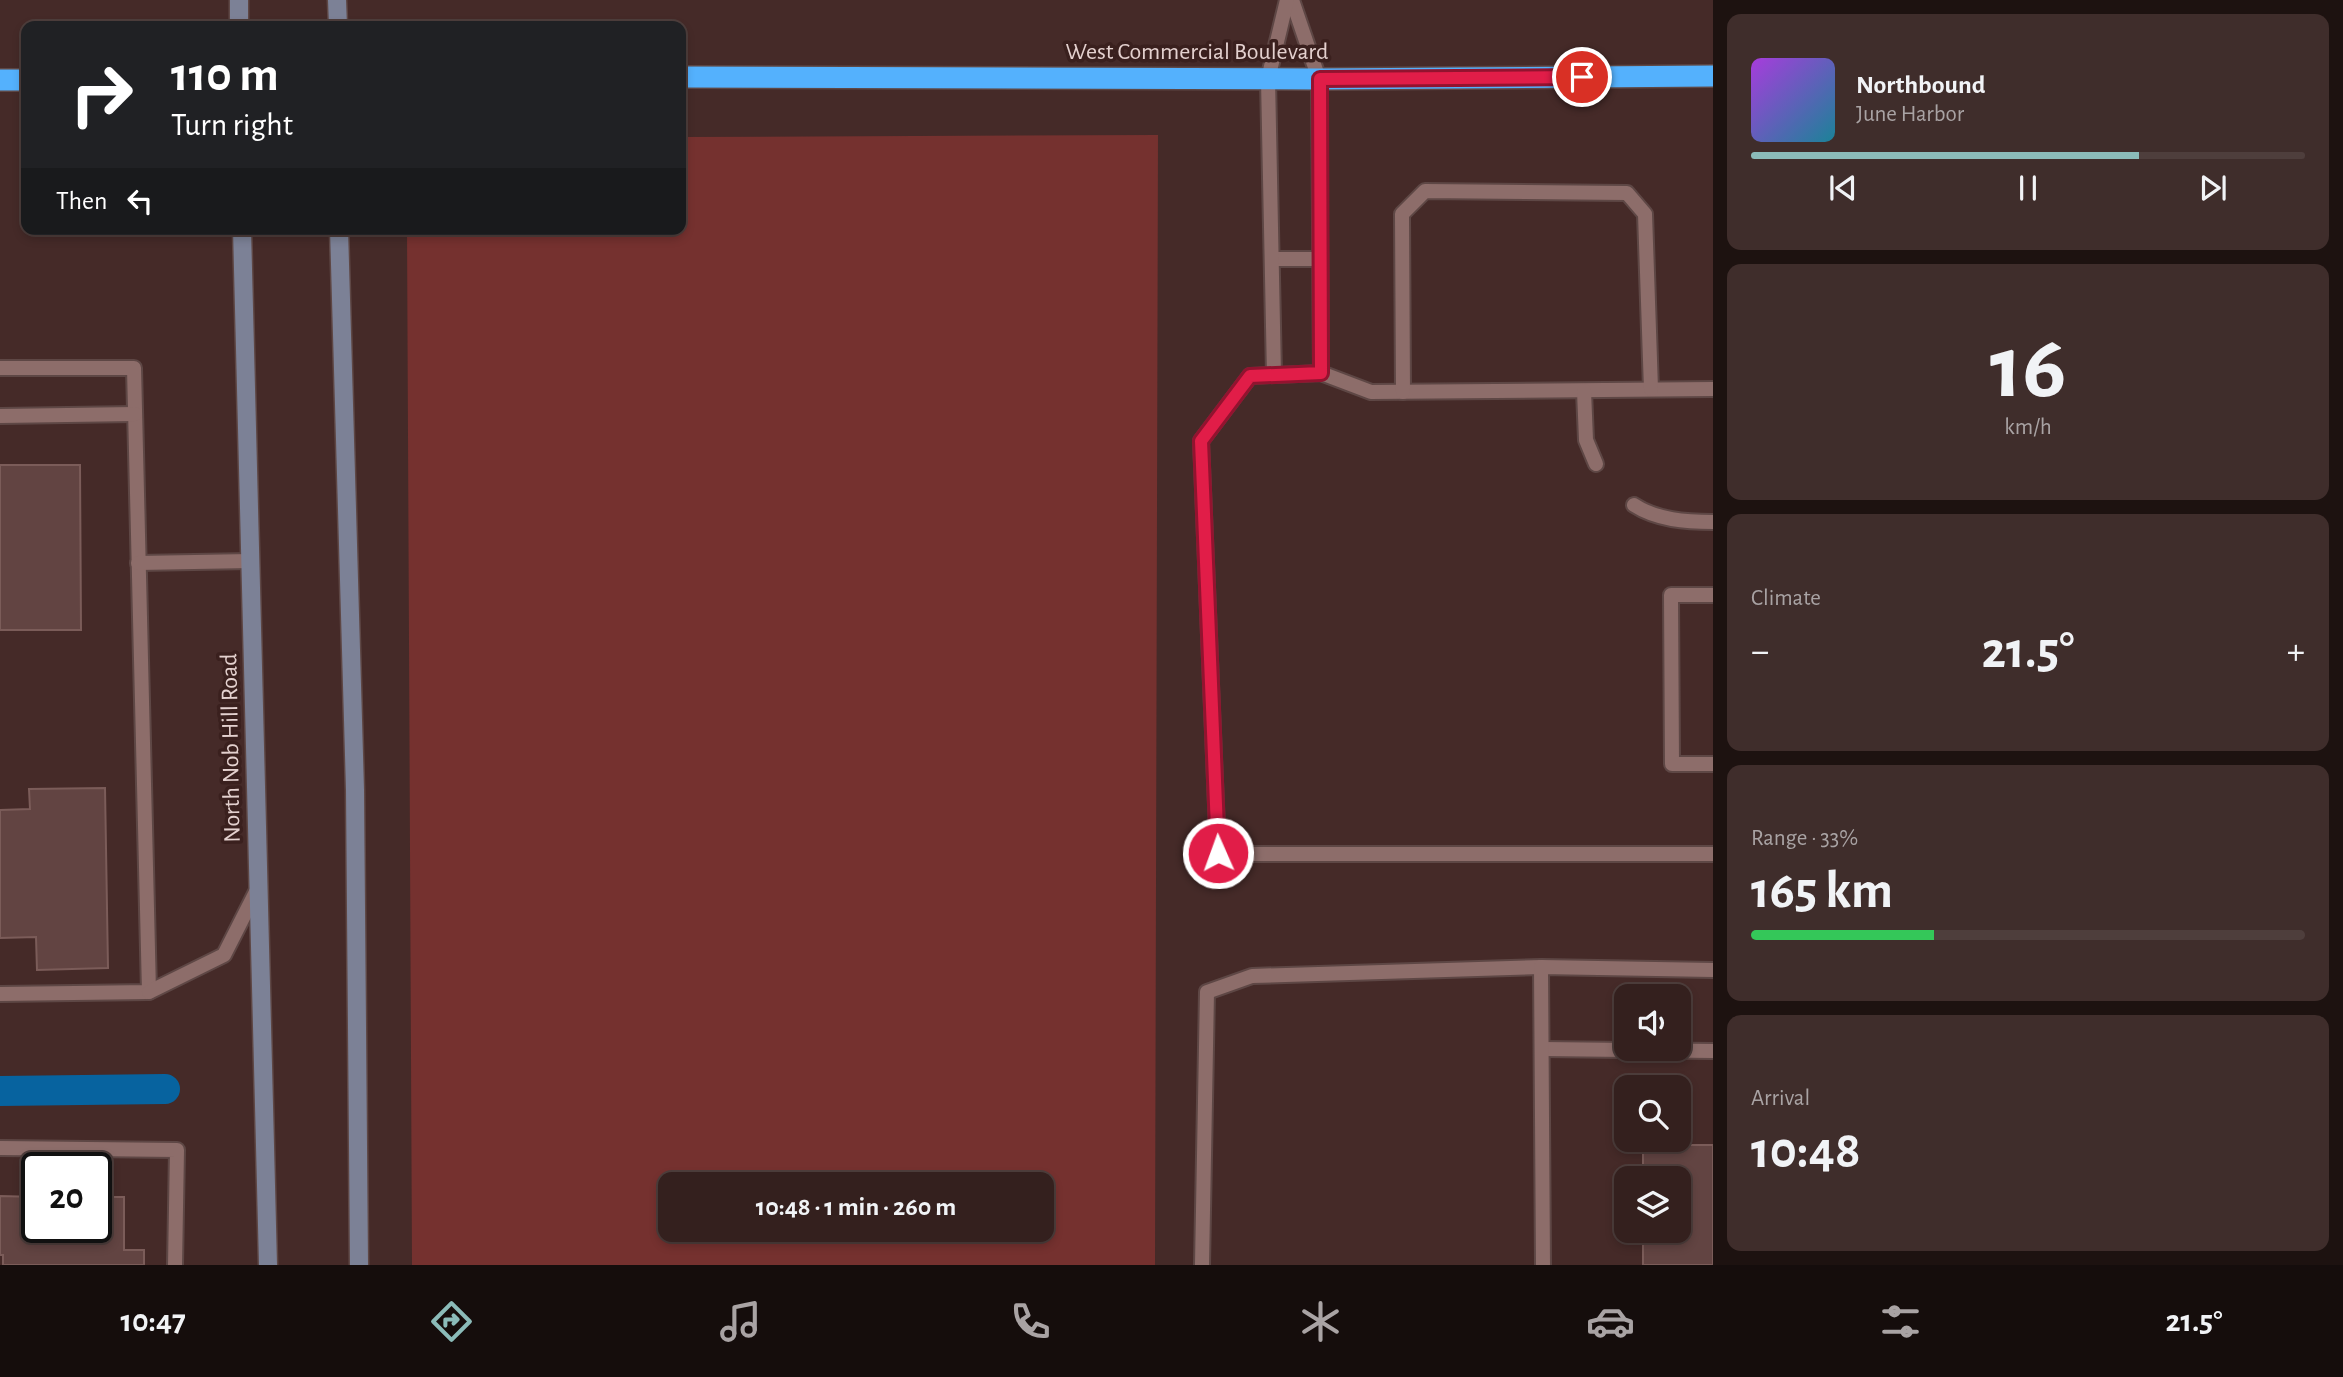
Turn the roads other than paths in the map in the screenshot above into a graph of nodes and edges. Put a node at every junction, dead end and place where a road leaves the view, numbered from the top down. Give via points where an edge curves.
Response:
1 (239, 0) edge
2 (337, 0) edge
3 (1290, 0) edge
4 (239, 21) edge
5 (338, 21) edge
6 (1713, 76) edge
7 (686, 77) edge
8 (1268, 79) junction
9 (1320, 79) junction
10 (0, 80) edge
11 (21, 80) edge
12 (242, 235) edge
13 (339, 235) edge
14 (1272, 259) junction
15 (1320, 259) junction
16 (0, 368) edge
17 (1321, 373) junction
18 (1274, 375) junction
19 (1651, 389) junction
20 (1713, 389) edge
21 (1584, 391) junction
22 (1403, 392) junction
23 (135, 414) junction
24 (0, 416) edge
25 (1596, 464) dead end
26 (1634, 505) dead end
27 (1713, 522) edge
28 (251, 561) junction
29 (138, 563) junction
30 (1713, 596) edge
31 (1713, 764) edge
32 (1713, 853) edge
33 (258, 886) junction
34 (1541, 967) junction
35 (1713, 970) edge
36 (149, 992) junction
37 (0, 994) edge
38 (1542, 1049) junction
39 (1713, 1051) edge
40 (0, 1148) edge
41 (176, 1265) edge
42 (268, 1265) edge
43 (359, 1265) edge
44 (1202, 1265) edge
45 (1543, 1265) edge

1 - 4 main road
2 - 5 main road
3 - 8 lane
3 - 9 lane
6 - 9 highway, West Commercial Boulevard
7 - 8 highway, West Commercial Boulevard
8 - 9 highway, West Commercial Boulevard
8 - 14 lane
9 - 15 lane
10 - 11 highway
12 - 28 main road, North Nob Hill Road
13 - 43 main road via 355,790
14 - 15 lane
14 - 18 lane
15 - 17 lane
16 - 23 lane via 134,368
17 - 18 lane
17 - 22 lane via 1371,392
18 - 32 lane via 1250,376 1201,441 1218,853
19 - 20 lane
19 - 21 lane
19 - 22 lane via 1645,214 1627,193 1425,191 1402,214
21 - 22 lane
21 - 25 lane via 1586,440
23 - 24 lane
23 - 29 lane
26 - 27 lane via 1647,514
28 - 29 lane
28 - 33 main road, North Nob Hill Road
29 - 36 lane
30 - 31 lane via 1671,596 1672,764
33 - 36 lane via 224,955
33 - 42 main road, North Nob Hill Road
34 - 35 lane
34 - 38 lane
34 - 44 lane via 1252,976 1207,992
36 - 37 lane
38 - 39 lane
38 - 45 lane
40 - 41 lane via 177,1150

